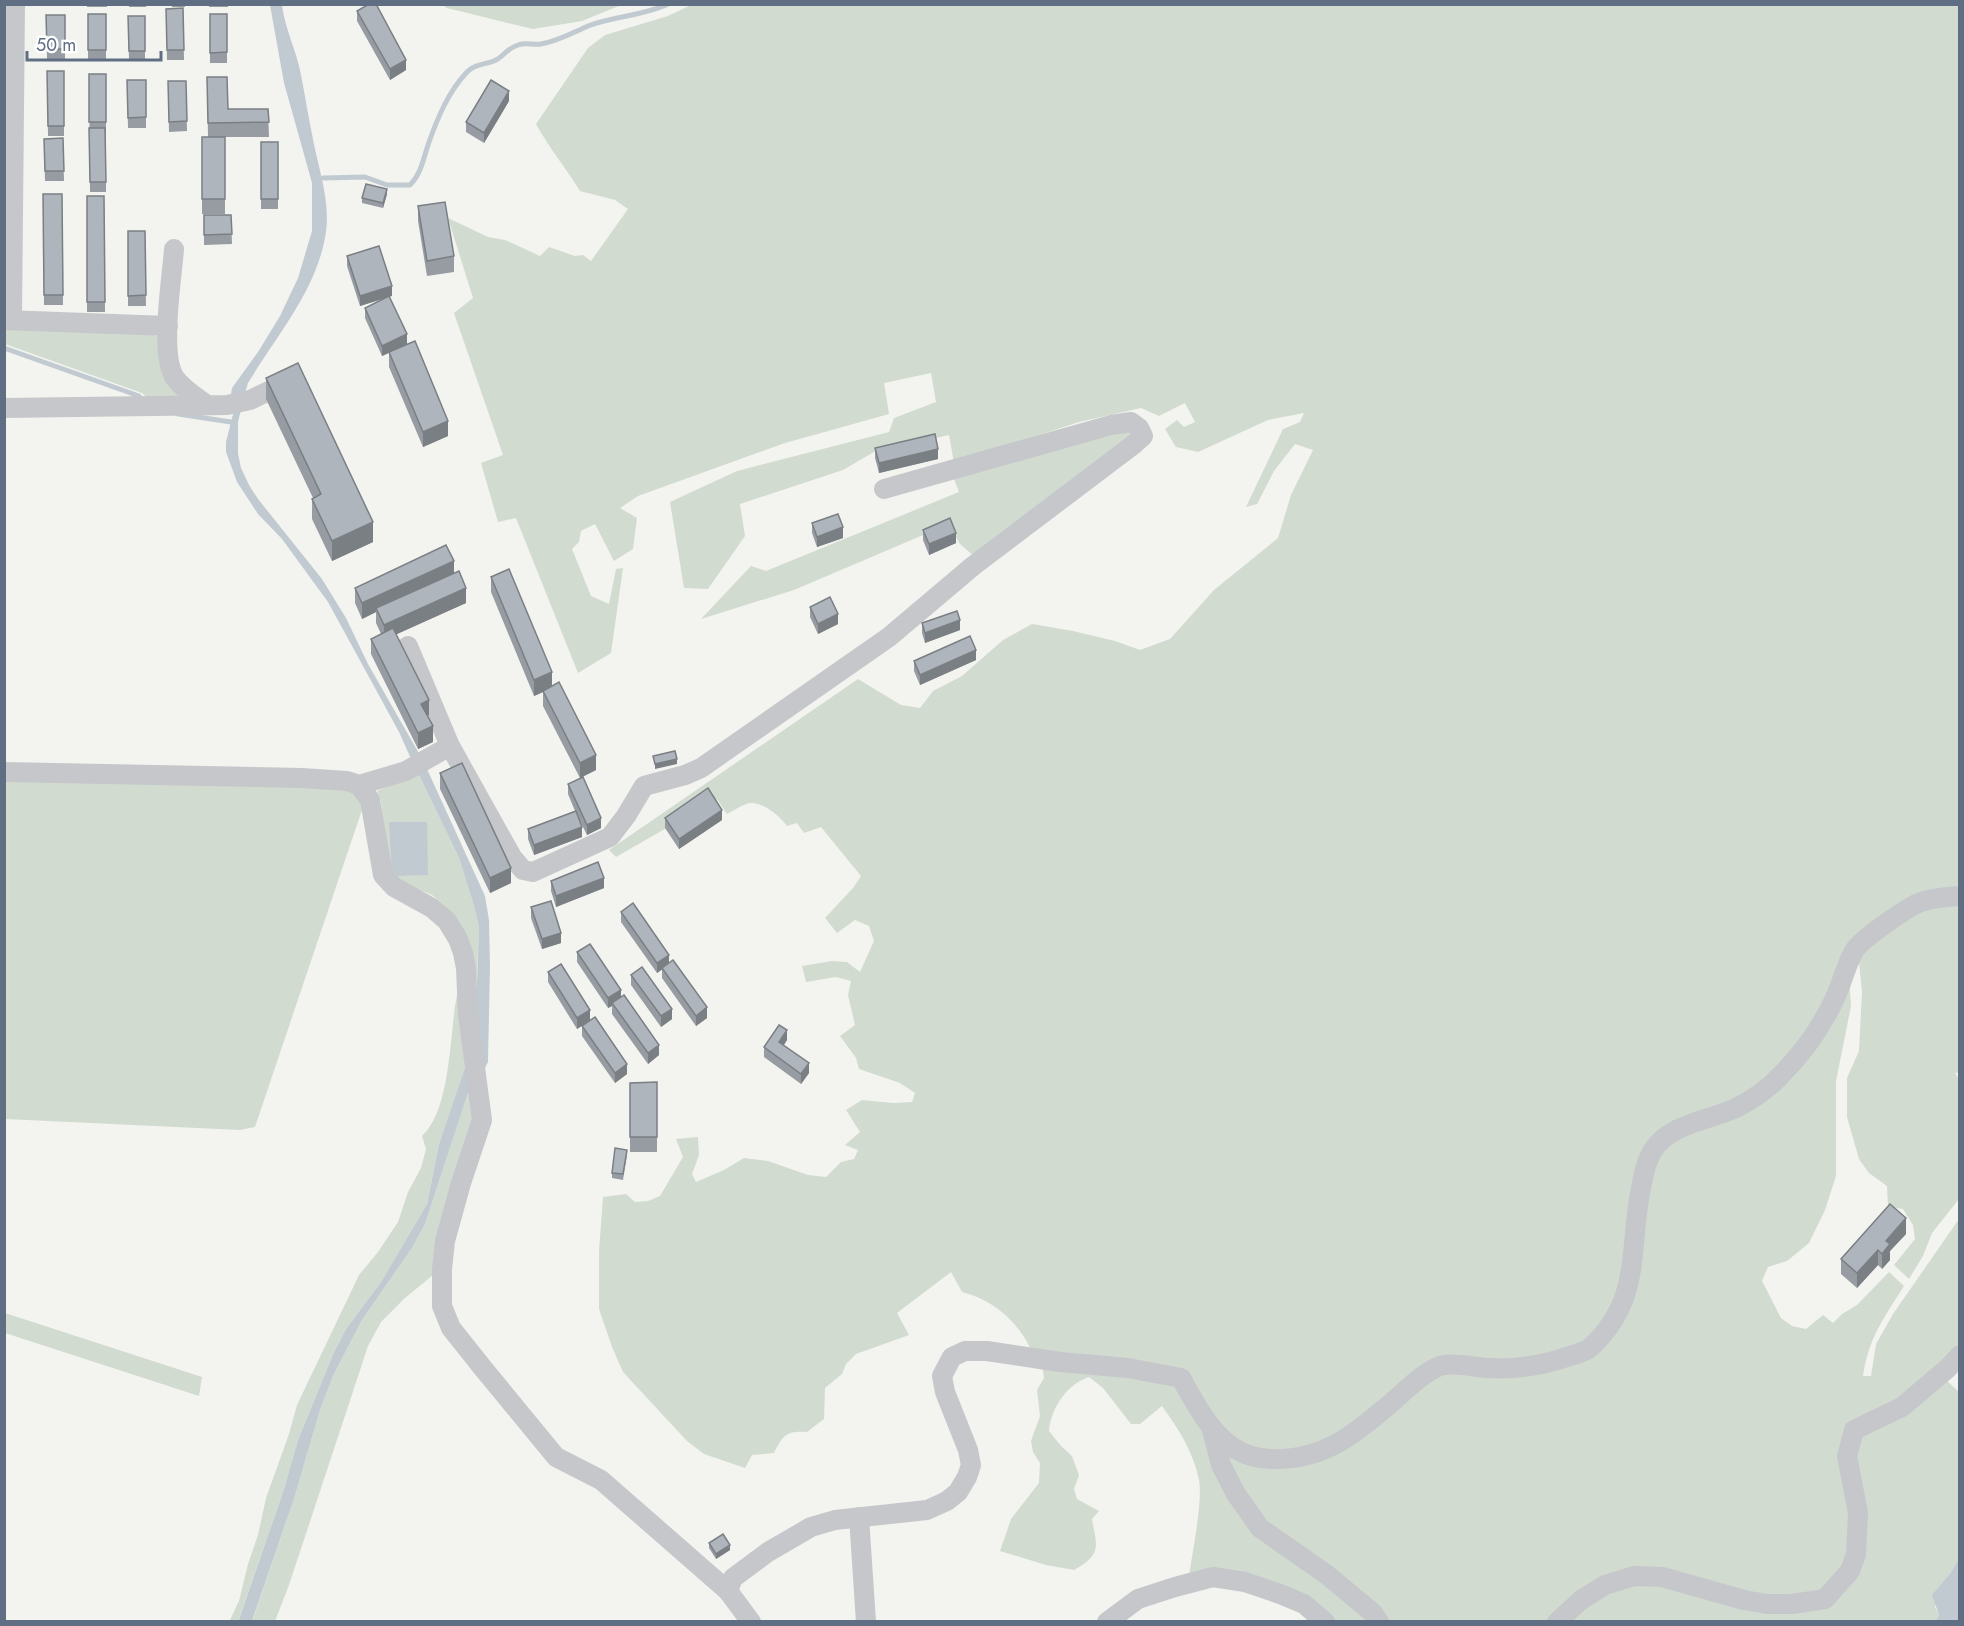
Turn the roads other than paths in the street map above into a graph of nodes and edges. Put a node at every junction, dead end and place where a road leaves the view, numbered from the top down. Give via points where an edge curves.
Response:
1 (15, 4) edge
2 (174, 249) dead end
3 (8, 320) edge
4 (168, 326) junction
5 (303, 375) edge
6 (207, 405) junction
7 (4, 408) edge
8 (884, 489) dead end
9 (408, 646) dead end
10 (442, 751) junction
11 (4, 772) edge
12 (359, 786) junction
13 (1959, 896) edge
14 (1959, 1355) edge
15 (1211, 1427) junction
16 (859, 1517) junction
17 (728, 1591) junction
18 (751, 1622) edge
19 (866, 1622) edge
20 (1107, 1622) edge
21 (1325, 1622) edge
22 (1379, 1622) edge
23 (1557, 1622) edge

1 - 3 street
2 - 4 street
3 - 4 street
4 - 6 street via 167,358 174,377
5 - 6 street via 250,400
6 - 7 street
8 - 10 street via 1111,425 1131,422 1143,436 973,566 889,637 701,768 644,786 610,837 533,872 523,870 512,857
9 - 10 street
10 - 12 street via 406,771
11 - 12 street via 302,778 347,781
12 - 17 street via 370,800 383,875 394,887 447,921 458,939 466,968 482,1120 445,1241 442,1306 452,1328 556,1457 601,1480
13 - 15 street via 1916,904 1875,932 1855,950 1815,1034 1780,1076 1736,1108 1666,1135 1652,1151 1638,1203 1627,1293 1617,1318 1588,1350 1550,1364 1515,1368 1441,1366 1338,1444 1311,1455 1264,1459 1243,1453
14 - 23 street via 1902,1407 1854,1430 1847,1456 1858,1513 1856,1554 1850,1571 1825,1599 1767,1604 1662,1577 1634,1576 1605,1585
15 - 16 street via 1181,1378 987,1351 965,1352 952,1357 942,1376 971,1465 958,1492 927,1510
15 - 22 street via 1221,1465 1260,1528 1326,1574
16 - 17 street via 811,1527 733,1578
16 - 19 street
17 - 18 street
20 - 21 street via 1138,1599 1213,1577 1245,1582 1280,1594 1304,1604

